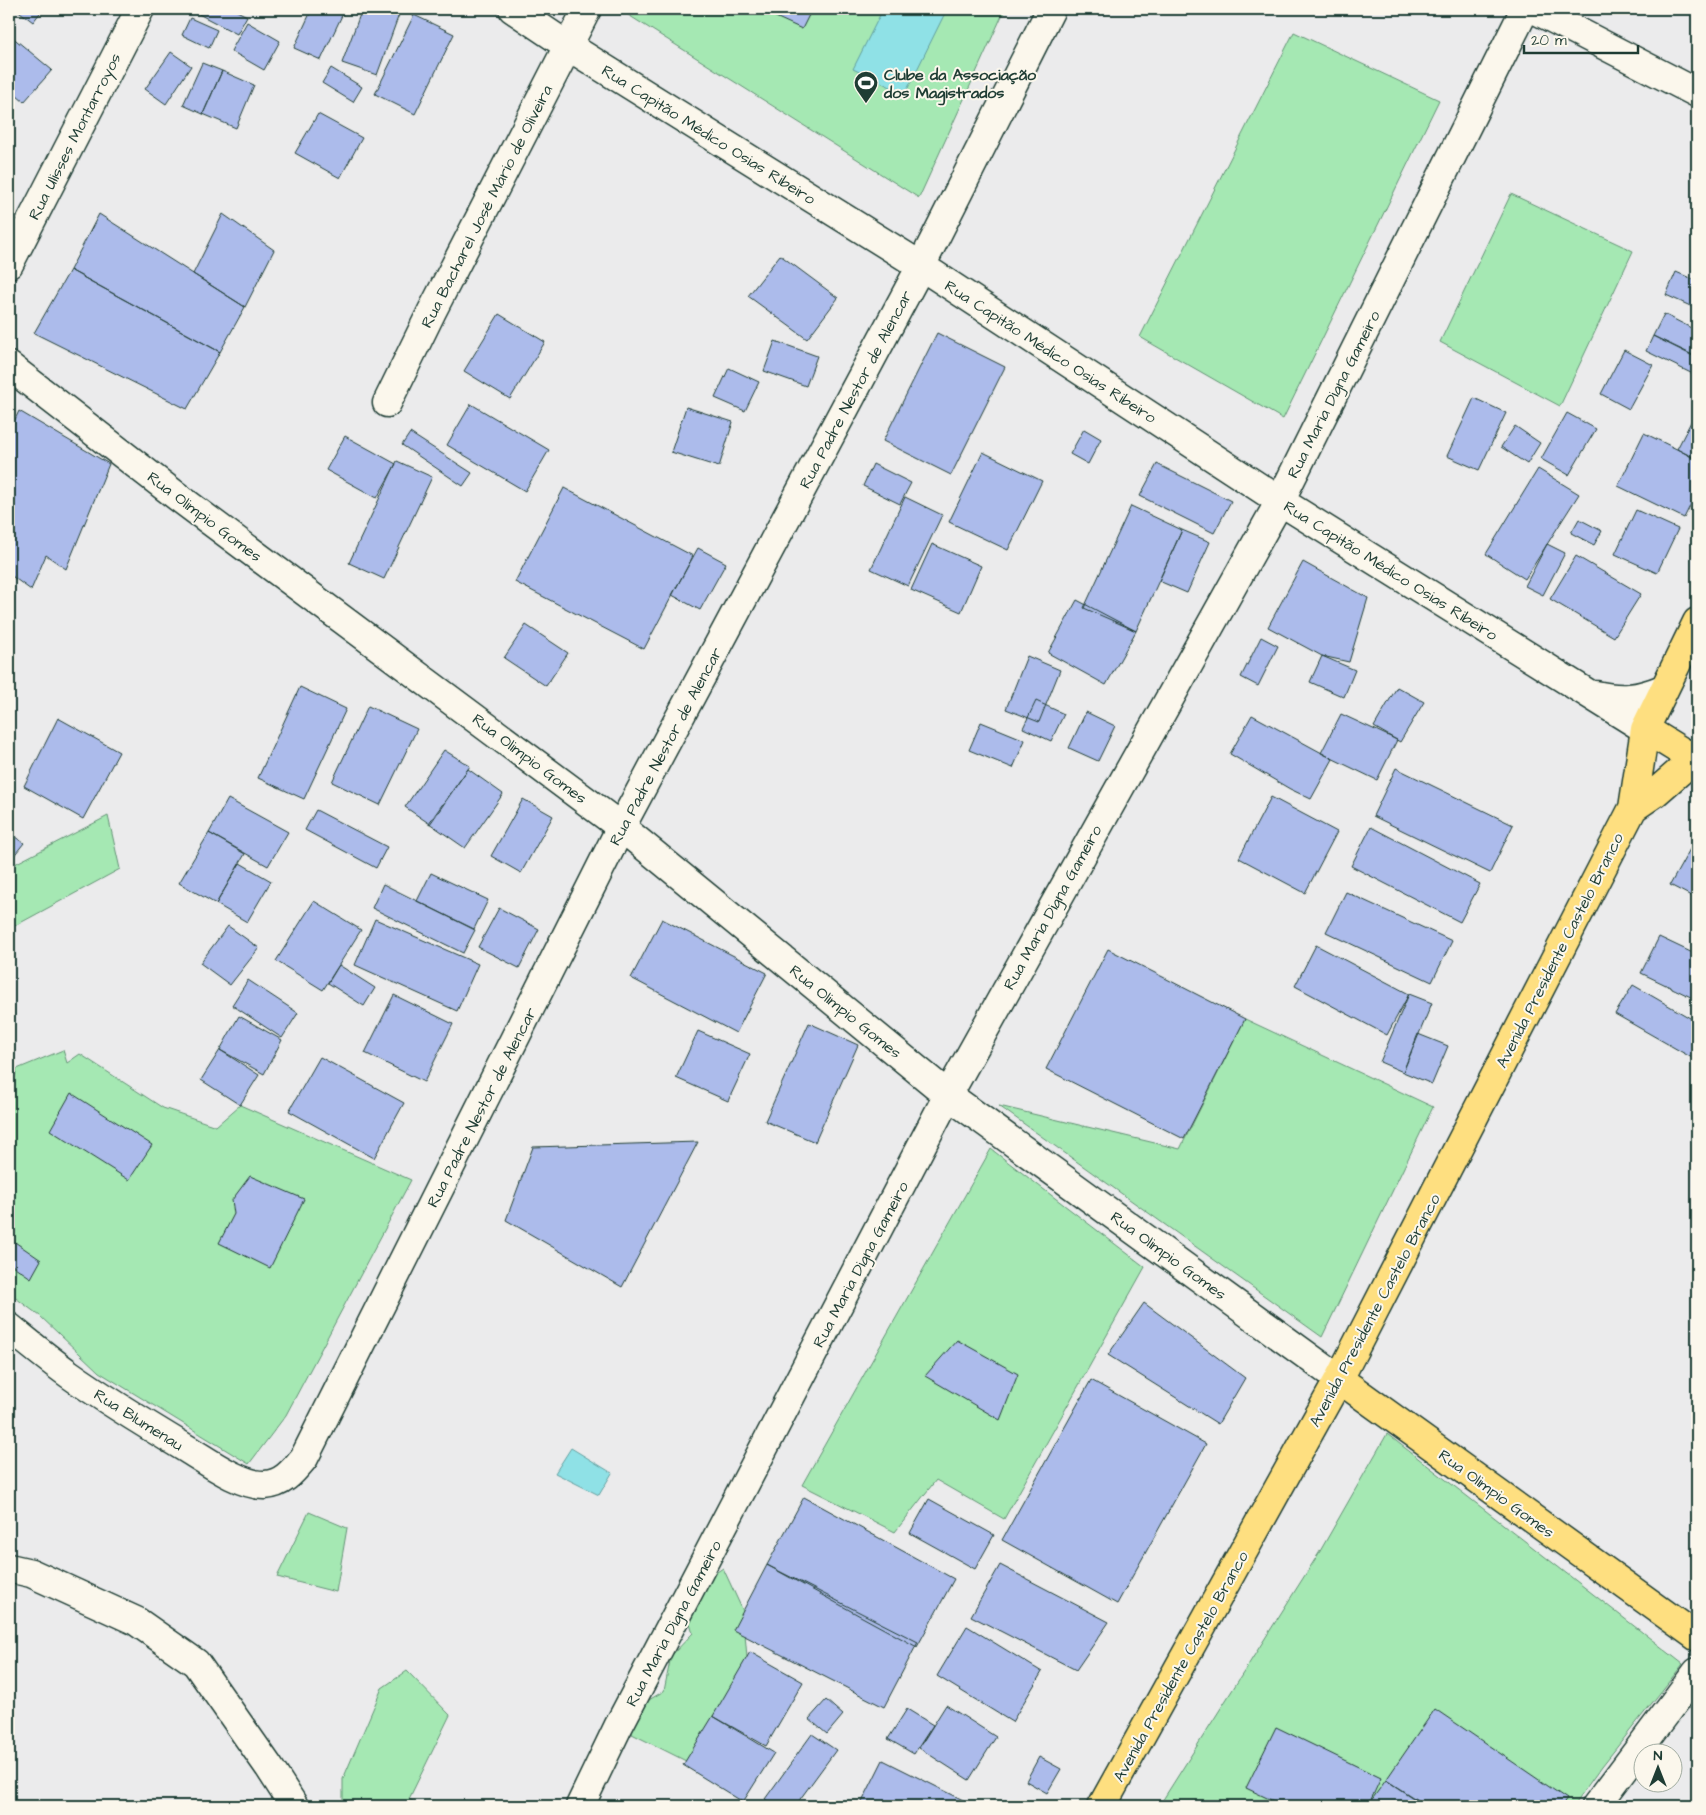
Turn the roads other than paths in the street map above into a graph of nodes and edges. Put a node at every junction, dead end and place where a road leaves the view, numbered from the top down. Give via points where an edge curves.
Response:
1 (140, 9) edge
2 (513, 9) edge
3 (587, 9) edge
4 (1051, 9) edge
5 (1525, 9) edge
6 (1534, 9) edge
7 (568, 46) junction
8 (1697, 93) edge
9 (9, 264) edge
10 (921, 266) junction
11 (9, 366) edge
12 (387, 403) dead end
13 (1280, 501) junction
14 (1697, 622) edge
15 (1663, 688) junction
16 (1589, 694) junction
17 (1644, 729) junction
18 (1696, 757) edge
19 (1633, 808) junction
20 (621, 827) junction
21 (948, 1095) junction
22 (9, 1327) edge
23 (1339, 1379) junction
24 (280, 1482) joint
25 (9, 1568) edge
26 (1697, 1638) edge
27 (1697, 1672) edge
28 (587, 1803) edge
29 (294, 1806) edge
30 (1102, 1806) edge
31 (1596, 1806) edge

1 - 9 street, Rua Ulisses Montarroyos
2 - 7 street, Rua Capitão Médico Osias Ribeiro
3 - 7 street, Rua Bacharel José Mário de Oliveira
4 - 10 street, Rua Padre Nestor de Alencar
5 - 13 street, Rua Maria Digna Gameiro
6 - 8 street
7 - 10 street, Rua Capitão Médico Osias Ribeiro
7 - 12 street, Rua Bacharel José Mário de Oliveira
10 - 13 street, Rua Capitão Médico Osias Ribeiro
10 - 20 street, Rua Padre Nestor de Alencar
11 - 20 street, Rua Olimpio Gomes via 194,509
13 - 16 street, Rua Capitão Médico Osias Ribeiro
13 - 21 street, Rua Maria Digna Gameiro
14 - 15 main road, Avenida Presidente Castelo Branco
15 - 16 street, Rua Capitão Médico Osias Ribeiro via 1633,699
15 - 17 main road, Avenida Presidente Castelo Branco
16 - 17 street, Rua Capitão Médico Osias Ribeiro
17 - 18 main road, Rua Capitão Médico Osias Ribeiro
17 - 19 main road, Avenida Presidente Castelo Branco
18 - 19 main road, Avenida Presidente Castelo Branco
19 - 23 main road, Avenida Presidente Castelo Branco
20 - 21 street, Rua Olimpio Gomes
20 - 24 street, Rua Padre Nestor de Alencar via 304,1458
21 - 23 street, Rua Olimpio Gomes
21 - 28 street, Rua Maria Digna Gameiro via 623,1718
22 - 24 street, Rua Blumenau via 115,1405 220,1469 245,1482 264,1485
23 - 26 main road, Rua Olimpio Gomes
23 - 30 main road, Avenida Presidente Castelo Branco
25 - 29 street via 31,1573 136,1621 196,1663
27 - 31 street

